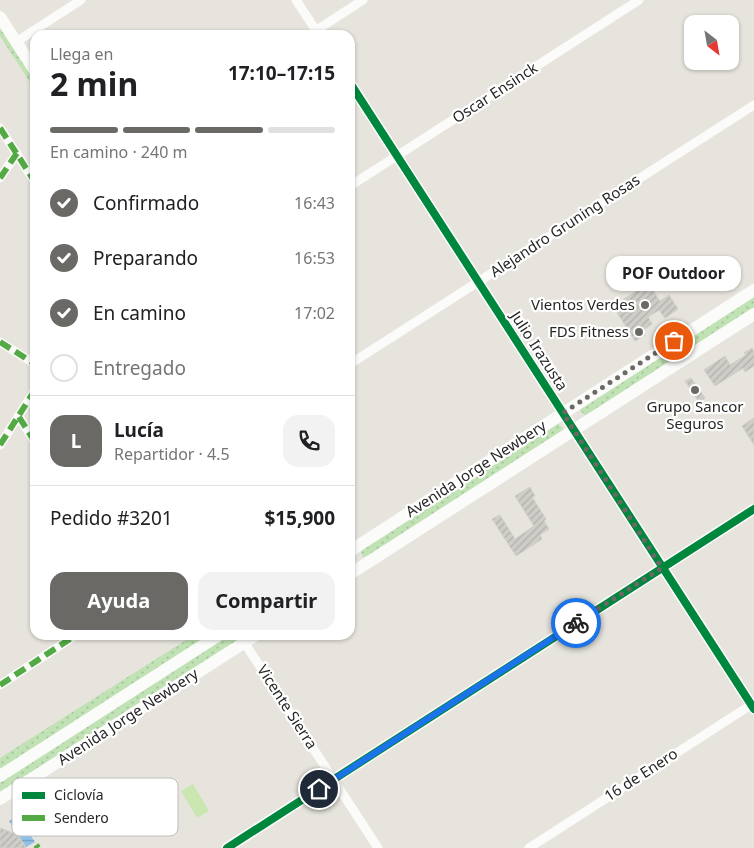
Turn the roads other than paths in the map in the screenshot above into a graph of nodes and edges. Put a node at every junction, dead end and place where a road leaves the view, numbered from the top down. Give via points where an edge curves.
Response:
1 (81, 0) edge
2 (296, 0) edge
3 (363, 0) edge
4 (639, 0) edge
5 (0, 18) edge
6 (35, 30) edge
7 (312, 30) edge
8 (318, 30) edge
9 (30, 33) edge
10 (16, 42) junction
11 (30, 63) edge
12 (355, 91) edge
13 (754, 105) edge
14 (0, 128) edge
15 (16, 154) junction
16 (397, 156) junction
17 (30, 175) edge
18 (0, 178) edge
19 (355, 183) edge
20 (478, 282) junction
21 (754, 290) edge
22 (754, 314) edge
23 (0, 342) edge
24 (30, 361) edge
25 (355, 361) edge
26 (30, 398) edge
27 (563, 413) junction
28 (19, 416) junction
29 (574, 430) junction
30 (30, 434) edge
31 (0, 445) edge
32 (754, 509) edge
33 (355, 547) edge
34 (662, 568) junction
35 (355, 571) edge
36 (68, 640) edge
37 (211, 640) edge
38 (247, 640) edge
39 (244, 642) junction
40 (0, 685) edge
41 (753, 706) edge
42 (0, 776) edge
43 (33, 778) edge
44 (334, 779) junction
45 (12, 791) edge
46 (0, 799) edge
47 (227, 848) edge
48 (378, 848) edge
49 (529, 848) edge

1 - 6 street
2 - 7 street
3 - 8 street
4 - 16 street, Oscar Ensinck
5 - 10 main road
9 - 10 street
10 - 11 main road
12 - 16 street, Julio Irazusta
13 - 20 street, Alejandro Gruning Rosas
14 - 15 street
15 - 17 street
15 - 18 street
16 - 19 street, Oscar Ensinck
16 - 20 street, Julio Irazusta
20 - 25 street, Alejandro Gruning Rosas
20 - 27 street, Julio Irazusta
21 - 27 main road, Avenida Jorge Newbery
22 - 29 main road, Avenida Jorge Newbery
23 - 24 street
26 - 28 street
27 - 29 street, Julio Irazusta
27 - 33 main road, Avenida Jorge Newbery
28 - 30 street
28 - 31 street
29 - 34 street, Julio Irazusta
29 - 35 main road, Avenida Jorge Newbery
32 - 34 street
34 - 41 street, Julio Irazusta
34 - 44 street
36 - 40 street
37 - 42 main road, Avenida Jorge Newbery
38 - 39 main road, Avenida Jorge Newbery
39 - 43 main road, Avenida Jorge Newbery
39 - 44 street, Vicente Sierra
41 - 49 street, 16 de Enero
44 - 47 street
44 - 48 street, Vicente Sierra
45 - 46 main road, Avenida Jorge Newbery

